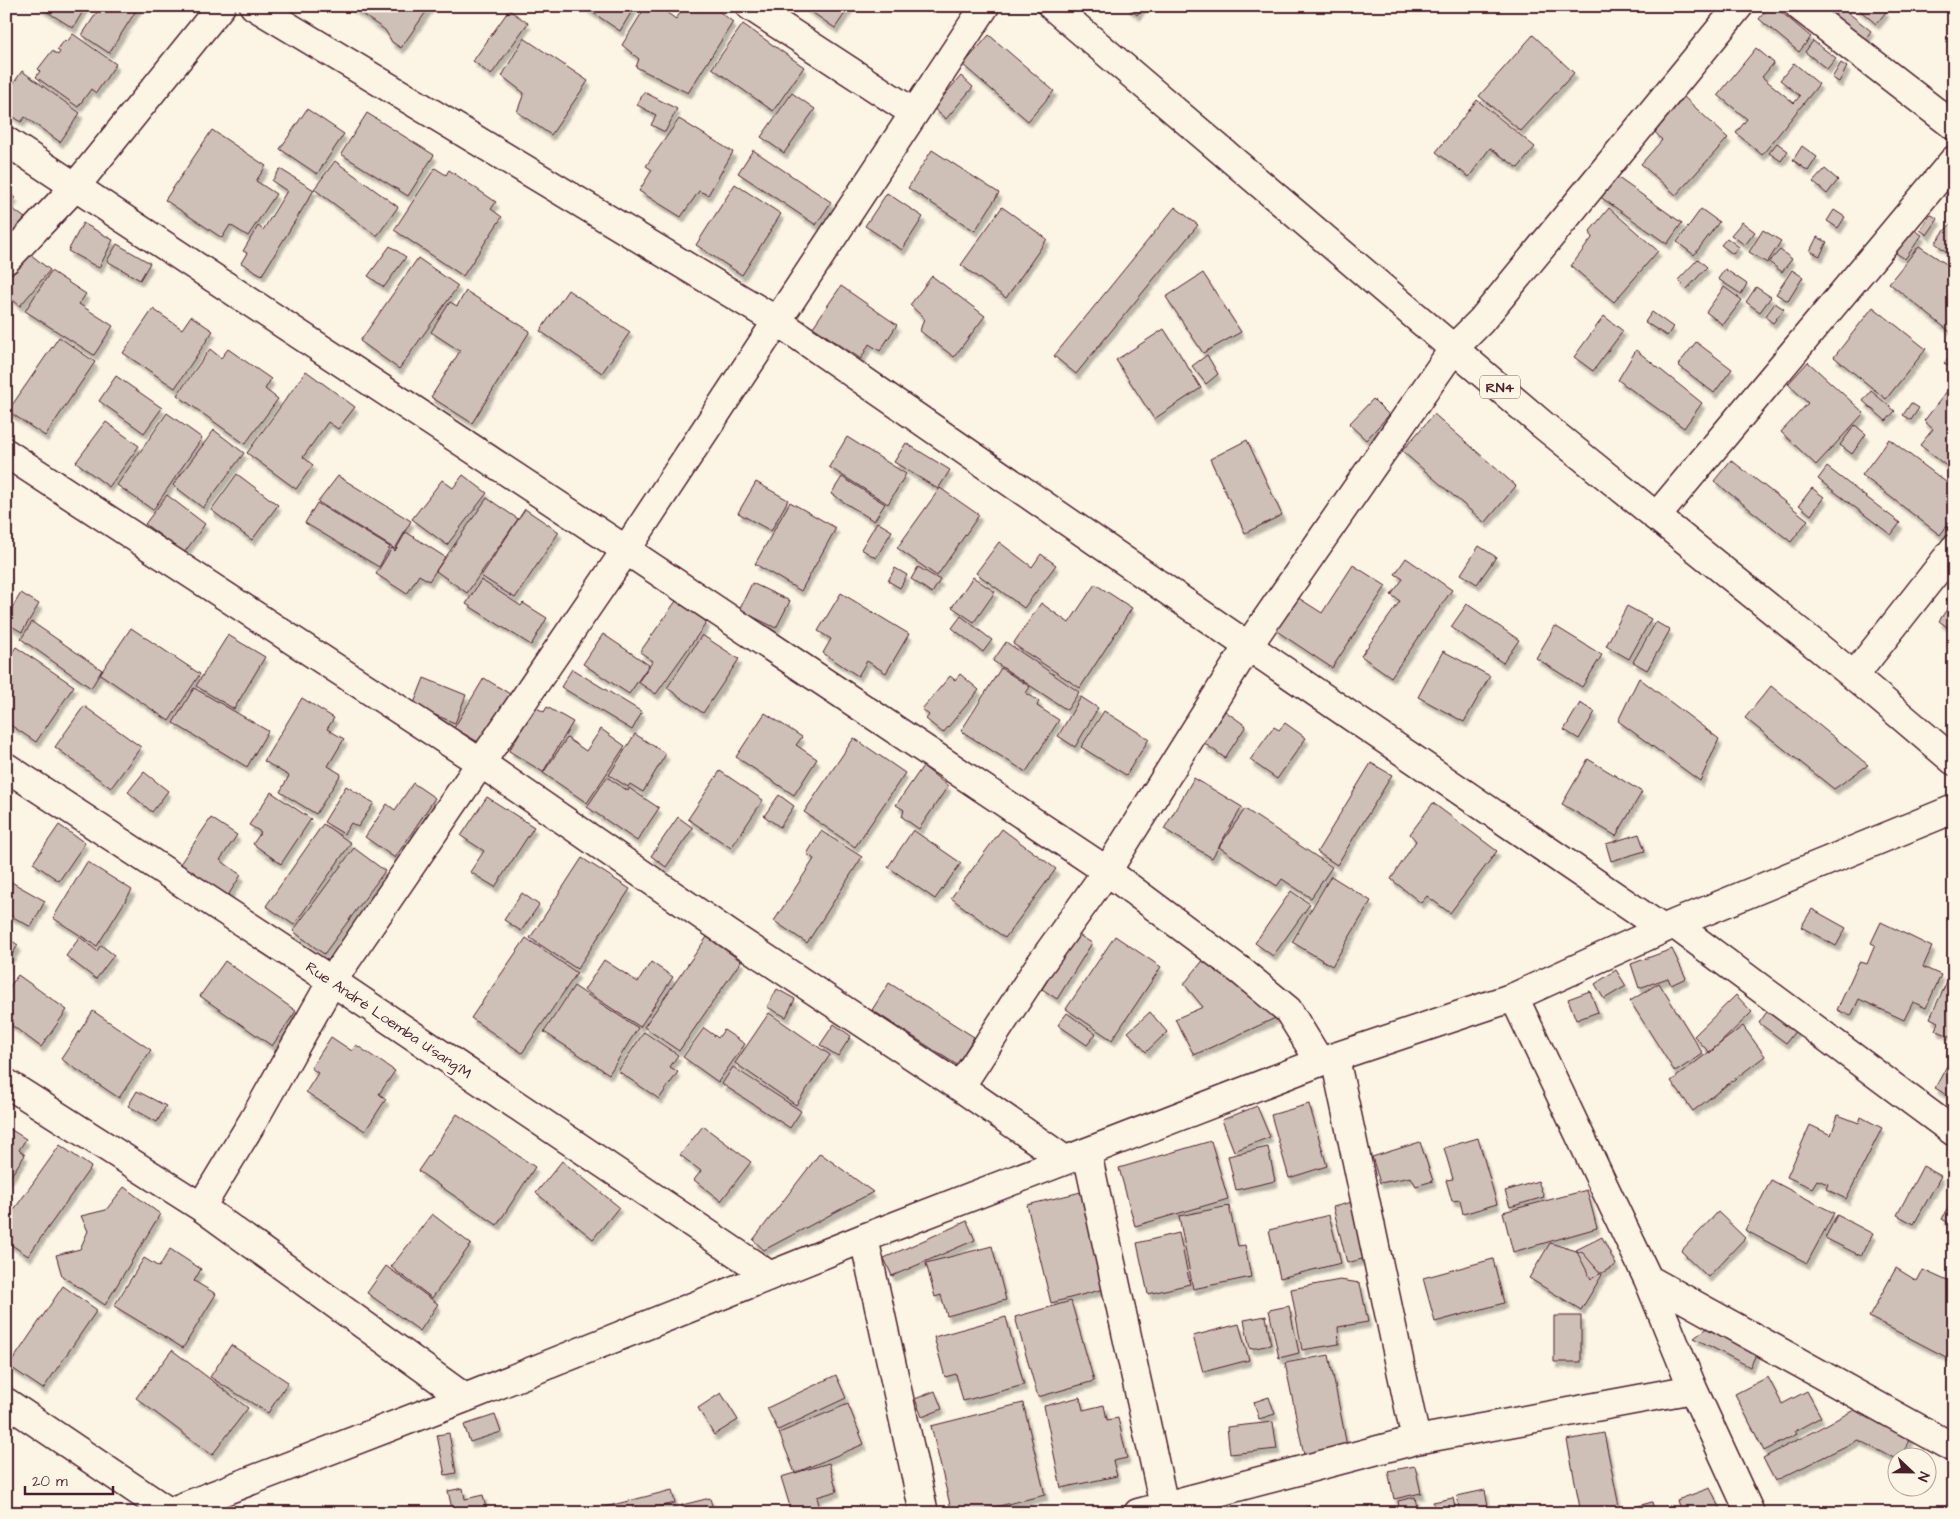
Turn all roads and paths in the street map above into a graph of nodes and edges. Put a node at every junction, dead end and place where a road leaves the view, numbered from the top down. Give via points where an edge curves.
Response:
1 (221, 6) edge
2 (254, 6) edge
3 (750, 6) edge
4 (985, 6) edge
5 (1052, 6) edge
6 (1739, 6) edge
7 (1800, 6) edge
8 (914, 113) junction
9 (1954, 126) edge
10 (6, 141) edge
11 (1954, 160) edge
12 (75, 187) junction
13 (6, 260) edge
14 (777, 321) junction
15 (1454, 348) junction
16 (6, 453) edge
17 (1656, 517) junction
18 (1954, 549) edge
19 (626, 550) junction
20 (1248, 646) junction
21 (1854, 676) junction
22 (1954, 761) edge
23 (481, 763) junction
24 (6, 767) edge
25 (1954, 809) edge
26 (1107, 871) junction
27 (1669, 927) junction
28 (332, 981) junction
29 (1514, 998) junction
30 (1328, 1060) junction
31 (6, 1083) edge
32 (960, 1087) junction
33 (1954, 1132) edge
34 (1076, 1157) junction
35 (201, 1207) junction
36 (864, 1238) junction
37 (769, 1275) junction
38 (1648, 1279) junction
39 (1693, 1389) junction
40 (465, 1398) junction
41 (6, 1402) edge
42 (1416, 1440) junction
43 (1954, 1448) edge
44 (1164, 1506) junction
45 (168, 1512) edge
46 (924, 1513) edge
47 (1138, 1513) edge
48 (1750, 1513) edge

1 - 12 main road
2 - 14 main road
3 - 8 main road
4 - 8 main road
5 - 15 main road, RN4
6 - 15 main road via 1481,321
7 - 9 main road
8 - 14 main road
10 - 12 main road
11 - 17 main road
12 - 13 main road
12 - 19 main road
14 - 19 main road
14 - 20 main road
15 - 17 main road, RN4
15 - 20 main road
16 - 23 main road
17 - 21 main road, RN4
18 - 21 main road
19 - 23 main road
19 - 26 main road
20 - 26 main road
20 - 27 main road
21 - 22 main road, RN4
23 - 28 main road
23 - 32 main road via 729,934
24 - 28 main road, Rue André Loemba U'sang'M
25 - 27 main road
26 - 30 main road via 1288,1010
26 - 32 main road
27 - 29 main road
27 - 33 main road
28 - 35 main road
28 - 37 main road, Rue André Loemba U'sang'M
29 - 30 main road
29 - 38 main road
30 - 34 main road
30 - 42 main road
31 - 35 main road
32 - 34 main road
34 - 36 main road
34 - 44 main road
35 - 40 main road
36 - 37 main road
36 - 46 main road
37 - 40 main road
38 - 39 main road
38 - 43 main road
39 - 42 main road
39 - 48 main road
40 - 45 main road
41 - 45 main road
42 - 44 main road
44 - 47 main road

